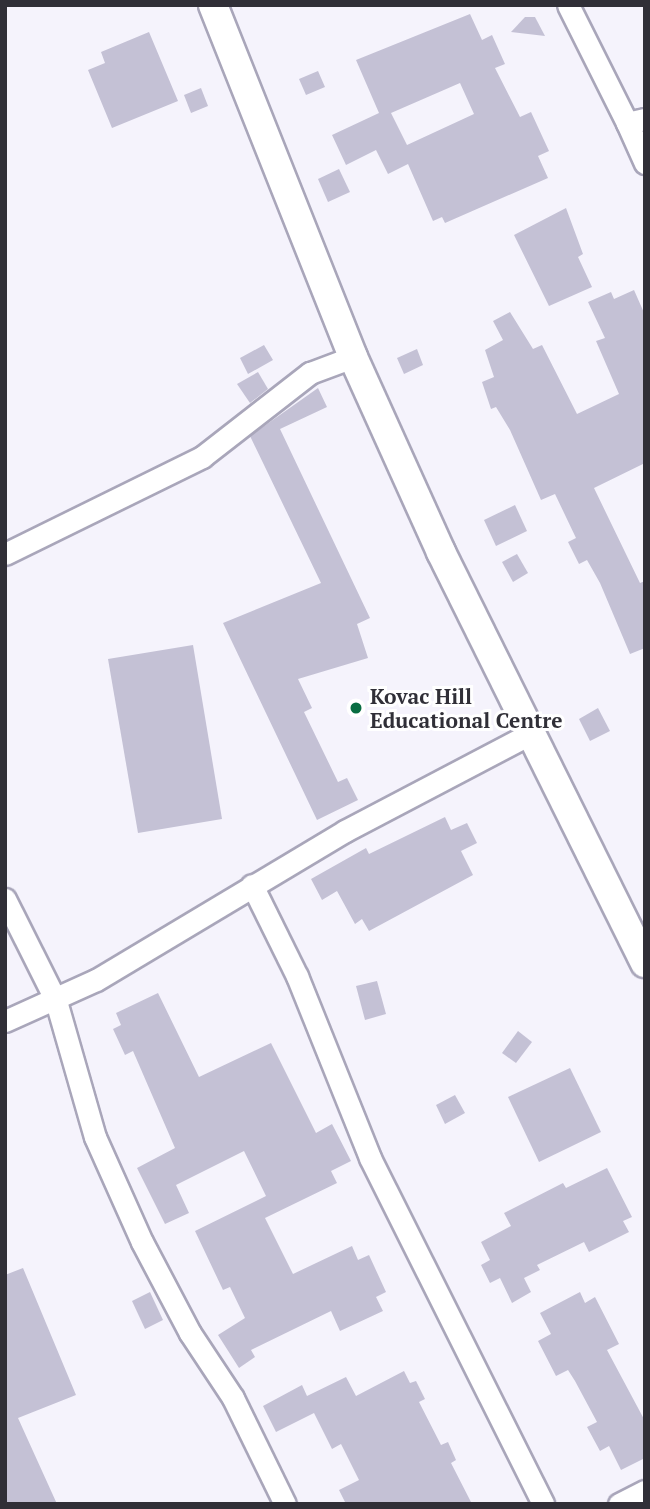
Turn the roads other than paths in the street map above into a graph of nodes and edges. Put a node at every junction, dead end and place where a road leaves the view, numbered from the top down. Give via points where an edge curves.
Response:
1 (213, 5) edge
2 (568, 5) edge
3 (636, 121) edge
4 (645, 163) edge
5 (353, 357) junction
6 (5, 554) edge
7 (528, 735) junction
8 (252, 885) junction
9 (5, 900) edge
10 (645, 963) edge
11 (56, 1002) junction
12 (5, 1021) edge
13 (645, 1491) edge
14 (285, 1504) edge
15 (543, 1504) edge
16 (620, 1504) edge

1 - 5 street
2 - 3 street
3 - 4 street
5 - 6 street via 310,373 202,457
5 - 7 street
7 - 8 street
7 - 10 street
8 - 11 street
8 - 15 street via 297,976 370,1158
9 - 11 street via 38,958
11 - 12 street
11 - 14 street via 95,1137 142,1242 190,1333 233,1398
13 - 16 street

